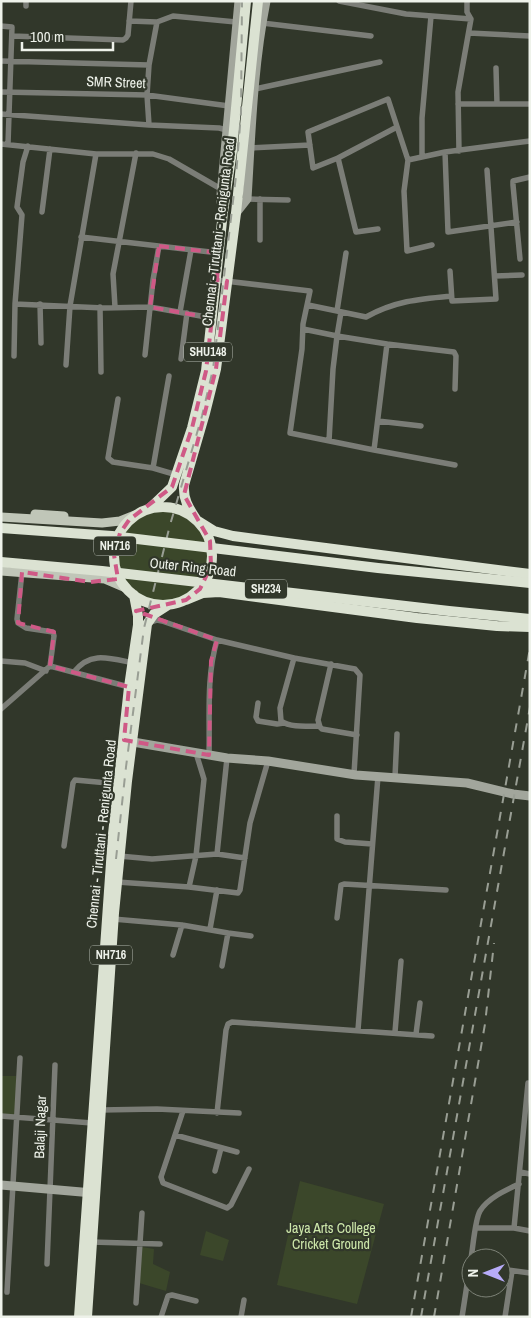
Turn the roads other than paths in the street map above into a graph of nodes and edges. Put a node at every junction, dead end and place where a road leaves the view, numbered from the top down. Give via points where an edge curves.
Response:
1 (131, 1) edge
2 (239, 1) edge
3 (246, 1) edge
4 (258, 1) edge
5 (266, 1) edge
6 (339, 1) edge
7 (467, 1) edge
8 (375, 5) edge
9 (431, 16) junction
10 (471, 19) junction
11 (129, 21) junction
12 (157, 22) junction
13 (240, 23) junction
14 (258, 25) junction
15 (1, 26) edge
16 (469, 33) junction
17 (12, 36) junction
18 (370, 36) dead end
19 (530, 36) edge
20 (1, 61) edge
21 (11, 62) junction
22 (380, 62) dead end
23 (149, 65) junction
24 (496, 68) dead end
25 (255, 89) junction
26 (1, 92) edge
27 (10, 92) junction
28 (147, 95) junction
29 (458, 104) junction
30 (497, 104) junction
31 (530, 104) edge
32 (229, 106) junction
33 (1, 114) edge
34 (9, 114) junction
35 (148, 125) junction
36 (397, 127) junction
37 (227, 130) junction
38 (530, 141) edge
39 (5, 144) edge
40 (310, 145) junction
41 (28, 146) junction
42 (250, 148) junction
43 (50, 149) junction
44 (459, 151) junction
45 (445, 152) junction
46 (136, 153) junction
47 (96, 154) junction
48 (422, 157) junction
49 (338, 158) junction
50 (408, 160) junction
51 (487, 170) dead end
52 (530, 177) edge
53 (221, 189) junction
54 (247, 199) junction
55 (260, 199) junction
56 (288, 200) dead end
57 (42, 212) dead end
58 (223, 212) junction
59 (236, 213) junction
60 (517, 222) junction
61 (491, 226) junction
62 (378, 229) dead end
63 (81, 237) junction
64 (260, 240) dead end
65 (118, 241) junction
66 (432, 245) dead end
67 (159, 246) junction
68 (191, 250) junction
69 (219, 253) junction
70 (346, 253) dead end
71 (520, 258) dead end
72 (450, 271) dead end
73 (522, 275) dead end
74 (494, 276) junction
75 (222, 281) junction
76 (452, 296) junction
77 (15, 304) junction
78 (40, 304) junction
79 (308, 305) junction
80 (70, 306) junction
81 (100, 307) junction
82 (115, 307) junction
83 (150, 307) junction
84 (180, 312) junction
85 (339, 312) junction
86 (187, 313) junction
87 (212, 318) junction
88 (303, 329) junction
89 (337, 336) junction
90 (41, 343) dead end
91 (387, 344) junction
92 (14, 356) dead end
93 (145, 356) dead end
94 (181, 359) dead end
95 (66, 365) dead end
96 (101, 372) dead end
97 (169, 376) dead end
98 (455, 389) dead end
99 (118, 399) dead end
100 (378, 421) junction
101 (421, 426) dead end
102 (329, 441) junction
103 (374, 450) junction
104 (455, 465) dead end
105 (153, 468) junction
106 (177, 475) junction
107 (149, 508) junction
108 (135, 516) junction
109 (3, 517) edge
110 (197, 520) junction
111 (1, 528) edge
112 (1, 562) edge
113 (1, 571) edge
114 (22, 572) junction
115 (530, 574) edge
116 (530, 583) edge
117 (126, 588) junction
118 (134, 596) junction
119 (186, 600) junction
120 (168, 605) junction
121 (530, 619) edge
122 (147, 624) junction
123 (530, 627) edge
124 (216, 640) junction
125 (294, 658) junction
126 (1, 661) edge
127 (132, 663) junction
128 (331, 664) junction
129 (50, 666) junction
130 (46, 672) junction
131 (74, 672) junction
132 (129, 687) junction
133 (258, 703) dead end
134 (1, 709) edge
135 (284, 723) junction
136 (319, 726) junction
137 (396, 734) dead end
138 (357, 735) junction
139 (127, 741) junction
140 (196, 752) junction
141 (209, 755) junction
142 (227, 758) junction
143 (268, 761) junction
144 (354, 774) junction
145 (378, 776) junction
146 (395, 777) junction
147 (119, 784) junction
148 (530, 796) edge
149 (337, 816) dead end
150 (372, 844) junction
151 (64, 846) dead end
152 (217, 854) junction
153 (119, 856) junction
154 (196, 856) junction
155 (245, 858) junction
156 (117, 882) junction
157 (368, 885) junction
158 (189, 887) junction
159 (217, 890) junction
160 (446, 890) dead end
161 (337, 918) dead end
162 (113, 919) junction
163 (182, 925) junction
164 (210, 929) junction
165 (228, 933) junction
166 (251, 936) dead end
167 (173, 954) dead end
168 (401, 961) dead end
169 (222, 966) dead end
170 (420, 1004) dead end
171 (358, 1030) junction
172 (395, 1032) junction
173 (416, 1034) junction
174 (432, 1036) dead end
175 (20, 1058) dead end
176 (55, 1064) dead end
177 (528, 1083) dead end
178 (528, 1107) edge
179 (101, 1110) junction
180 (183, 1111) junction
181 (216, 1113) junction
182 (239, 1113) dead end
183 (1, 1116) edge
184 (18, 1117) junction
185 (53, 1120) junction
186 (92, 1123) junction
187 (175, 1135) junction
188 (221, 1148) junction
189 (237, 1152) dead end
190 (249, 1169) dead end
191 (215, 1172) dead end
192 (520, 1172) junction
193 (530, 1174) edge
194 (519, 1184) junction
195 (1, 1185) edge
196 (12, 1187) junction
197 (51, 1190) junction
198 (91, 1192) junction
199 (142, 1213) dead end
200 (476, 1228) junction
201 (514, 1228) junction
202 (530, 1231) edge
203 (91, 1242) junction
204 (141, 1243) junction
205 (160, 1244) dead end
206 (473, 1248) edge
207 (47, 1264) dead end
208 (512, 1271) joint
209 (530, 1273) edge
210 (7, 1292) dead end
211 (465, 1298) edge
212 (244, 1300) dead end
213 (196, 1301) dead end
214 (136, 1303) dead end
215 (79, 1317) edge
216 (86, 1317) edge
217 (161, 1317) edge
218 (241, 1317) edge
219 (462, 1317) edge
220 (505, 1317) edge

1 - 11 street
2 - 13 street
3 - 13 highway, Chennai - Tiruttani - Renigunta Road / SHU148
4 - 14 highway, Chennai - Tiruttani - Renigunta Road / SHU148
5 - 14 street
6 - 8 street
7 - 10 street
8 - 9 street via 406,14
9 - 10 street
9 - 48 street
10 - 16 street
11 - 12 street
11 - 17 street via 128,35 123,40
12 - 13 street via 173,16
12 - 23 street
13 - 32 street
13 - 58 highway, Chennai - Tiruttani - Renigunta Road / SHU148 via 232,151
14 - 18 street
14 - 25 street
14 - 59 highway, Chennai - Tiruttani - Renigunta Road / SHU148
15 - 17 street via 12,26
16 - 19 street
16 - 29 street
17 - 21 street
20 - 21 street
21 - 23 street
21 - 27 street
22 - 25 street
23 - 28 street
24 - 30 street
25 - 42 street
26 - 27 street, SMR Street
27 - 28 street, SMR Street
27 - 34 street
28 - 32 street, SMR Street
28 - 35 street
29 - 30 street
29 - 44 street
30 - 31 street
32 - 37 street
33 - 34 street
34 - 35 street
34 - 39 street
35 - 37 street
36 - 40 street via 388,99 308,132
36 - 49 street
36 - 50 street
37 - 53 street
38 - 44 street
39 - 41 street
40 - 42 street
40 - 49 street via 313,168
41 - 43 street
41 - 77 street via 17,207 22,215
42 - 54 street
43 - 47 street
43 - 57 street
44 - 45 street
45 - 48 street
45 - 61 street via 448,232
46 - 47 street
46 - 53 street via 169,159
46 - 65 street
47 - 63 street
48 - 50 street
49 - 62 street via 356,232
50 - 66 street via 404,191 407,251
51 - 61 street
52 - 60 street via 513,181
53 - 58 street
54 - 55 street
54 - 59 street
55 - 56 street
55 - 64 street
58 - 69 highway, Chennai - Tiruttani - Renigunta Road / SHU148
59 - 75 highway, Chennai - Tiruttani - Renigunta Road / SHU148
60 - 61 street
60 - 71 street
61 - 74 street
63 - 65 street
63 - 80 street
65 - 67 street
65 - 82 street via 113,274
67 - 68 street
67 - 83 street
68 - 69 street
68 - 84 street
69 - 75 highway, Chennai - Tiruttani - Renigunta Road / SHU148
70 - 85 street
72 - 76 street
73 - 74 street
74 - 76 street via 496,299 452,301
75 - 79 street via 310,291
75 - 87 highway, Chennai - Tiruttani - Renigunta Road / SHU148
75 - 110 highway, Chennai - Tiruttani - Renigunta Road / SHU148 via 216,369 184,485 186,505
76 - 85 street via 409,300 381,308 366,317
77 - 78 street
77 - 92 street
78 - 80 street
78 - 90 street
79 - 85 street
79 - 88 street
80 - 81 street
80 - 95 street
81 - 82 street
81 - 96 street
82 - 83 street
83 - 84 street
83 - 93 street
84 - 86 street
85 - 89 street
86 - 87 street
86 - 94 street
87 - 106 highway, Chennai - Tiruttani - Renigunta Road / SHU148 via 206,371
88 - 89 street
88 - 102 street via 290,433
89 - 91 street
89 - 102 street
91 - 98 street via 454,352
91 - 100 street
97 - 105 street
99 - 105 street via 108,458 112,462
100 - 101 street
100 - 103 street
102 - 103 street
103 - 104 street
105 - 106 street
106 - 107 highway, Chennai - Tiruttani - Renigunta Road / SHU148 via 172,487
107 - 108 highway, Chennai - Tiruttani - Renigunta Road / NH716
107 - 110 highway, Chennai - Tiruttani - Renigunta Road / NH716 via 179,509
108 - 109 main road via 112,523
108 - 117 highway, Chennai - Tiruttani - Renigunta Road / NH716 via 120,533 115,547 116,570
110 - 115 highway via 214,531 233,536
110 - 119 highway, Chennai - Tiruttani - Renigunta Road / NH716 via 210,540 211,566 200,588
111 - 116 highway, Outer Ring Road, bridge via 112,536
112 - 121 highway, Outer Ring Road / SH234, bridge
113 - 114 main road
114 - 117 main road via 90,582 109,580
114 - 129 street via 18,623 26,628 53,632
117 - 118 highway, Chennai - Tiruttani - Renigunta Road / NH716
118 - 120 highway, Chennai - Tiruttani - Renigunta Road / NH716 via 150,603
118 - 127 highway, Chennai - Tiruttani - Renigunta Road / NH716 via 138,625
119 - 120 highway, Chennai - Tiruttani - Renigunta Road / NH716
119 - 123 highway via 203,593 219,592 457,622
120 - 122 highway, Chennai - Tiruttani - Renigunta Road / NH716 via 154,614
122 - 124 street via 162,621
122 - 139 highway, Chennai - Tiruttani - Renigunta Road / NH716
124 - 125 street
124 - 141 street via 211,661
125 - 128 street
125 - 135 street via 280,708
126 - 130 street via 25,663
127 - 131 street via 108,658 90,659
127 - 132 highway, Chennai - Tiruttani - Renigunta Road / NH716
128 - 136 street
128 - 138 street via 355,669 360,675
129 - 130 street
129 - 131 street
130 - 134 street
131 - 132 street
132 - 139 highway, Chennai - Tiruttani - Renigunta Road / NH716
133 - 135 street via 258,721
135 - 136 street
136 - 138 street
137 - 146 street
138 - 144 street
139 - 140 street
139 - 147 highway, Chennai - Tiruttani - Renigunta Road / NH716
139 - 153 highway, Chennai - Tiruttani - Renigunta Road / NH716
140 - 141 street
140 - 154 street via 204,779
141 - 142 street
142 - 143 street
142 - 152 street
143 - 144 street
143 - 155 street via 250,824
144 - 145 street
145 - 146 street
145 - 150 street
146 - 148 street via 468,783
147 - 151 street via 75,780
147 - 186 highway, Chennai - Tiruttani - Renigunta Road / NH716 via 106,912
149 - 150 street via 337,839
150 - 157 street
152 - 154 street
152 - 155 street
153 - 154 street
153 - 156 highway, Chennai - Tiruttani - Renigunta Road / NH716
154 - 158 street
155 - 159 street via 240,890
156 - 158 street
156 - 162 highway, Chennai - Tiruttani - Renigunta Road / NH716
157 - 160 street
157 - 161 street via 341,885
157 - 171 street
158 - 159 street
159 - 164 street
162 - 163 street
162 - 179 highway, Chennai - Tiruttani - Renigunta Road / NH716
163 - 164 street
163 - 167 street
164 - 165 street
165 - 166 street
165 - 169 street
168 - 172 street
170 - 173 street
171 - 172 street
171 - 181 street via 236,1021 228,1024
172 - 173 street
173 - 174 street
175 - 184 street
176 - 185 street, Balaji Nagar
177 - 178 street
178 - 192 street
179 - 180 street
179 - 198 highway, Chennai - Tiruttani - Renigunta Road / NH716
180 - 181 street
180 - 187 street
181 - 182 street
183 - 184 street
184 - 185 street
184 - 196 street
185 - 186 street
185 - 197 street, Balaji Nagar
186 - 198 highway, Chennai - Tiruttani - Renigunta Road / NH716
187 - 188 street
187 - 190 street via 161,1177 163,1183 227,1208
188 - 189 street
188 - 191 street
192 - 193 street
192 - 194 street
194 - 200 street via 484,1206 478,1213
194 - 201 street
195 - 196 street
196 - 197 street
196 - 210 street
197 - 198 street
197 - 207 street, Balaji Nagar
198 - 203 highway, Chennai - Tiruttani - Renigunta Road / NH716
198 - 215 highway, Chennai - Tiruttani - Renigunta Road / NH716
199 - 204 street
200 - 201 street
200 - 206 street
201 - 202 street
203 - 204 street
203 - 216 highway, Chennai - Tiruttani - Renigunta Road / NH716
204 - 205 street
204 - 214 street
208 - 209 street
208 - 220 street
211 - 219 street
212 - 218 street
213 - 217 street via 168,1296

